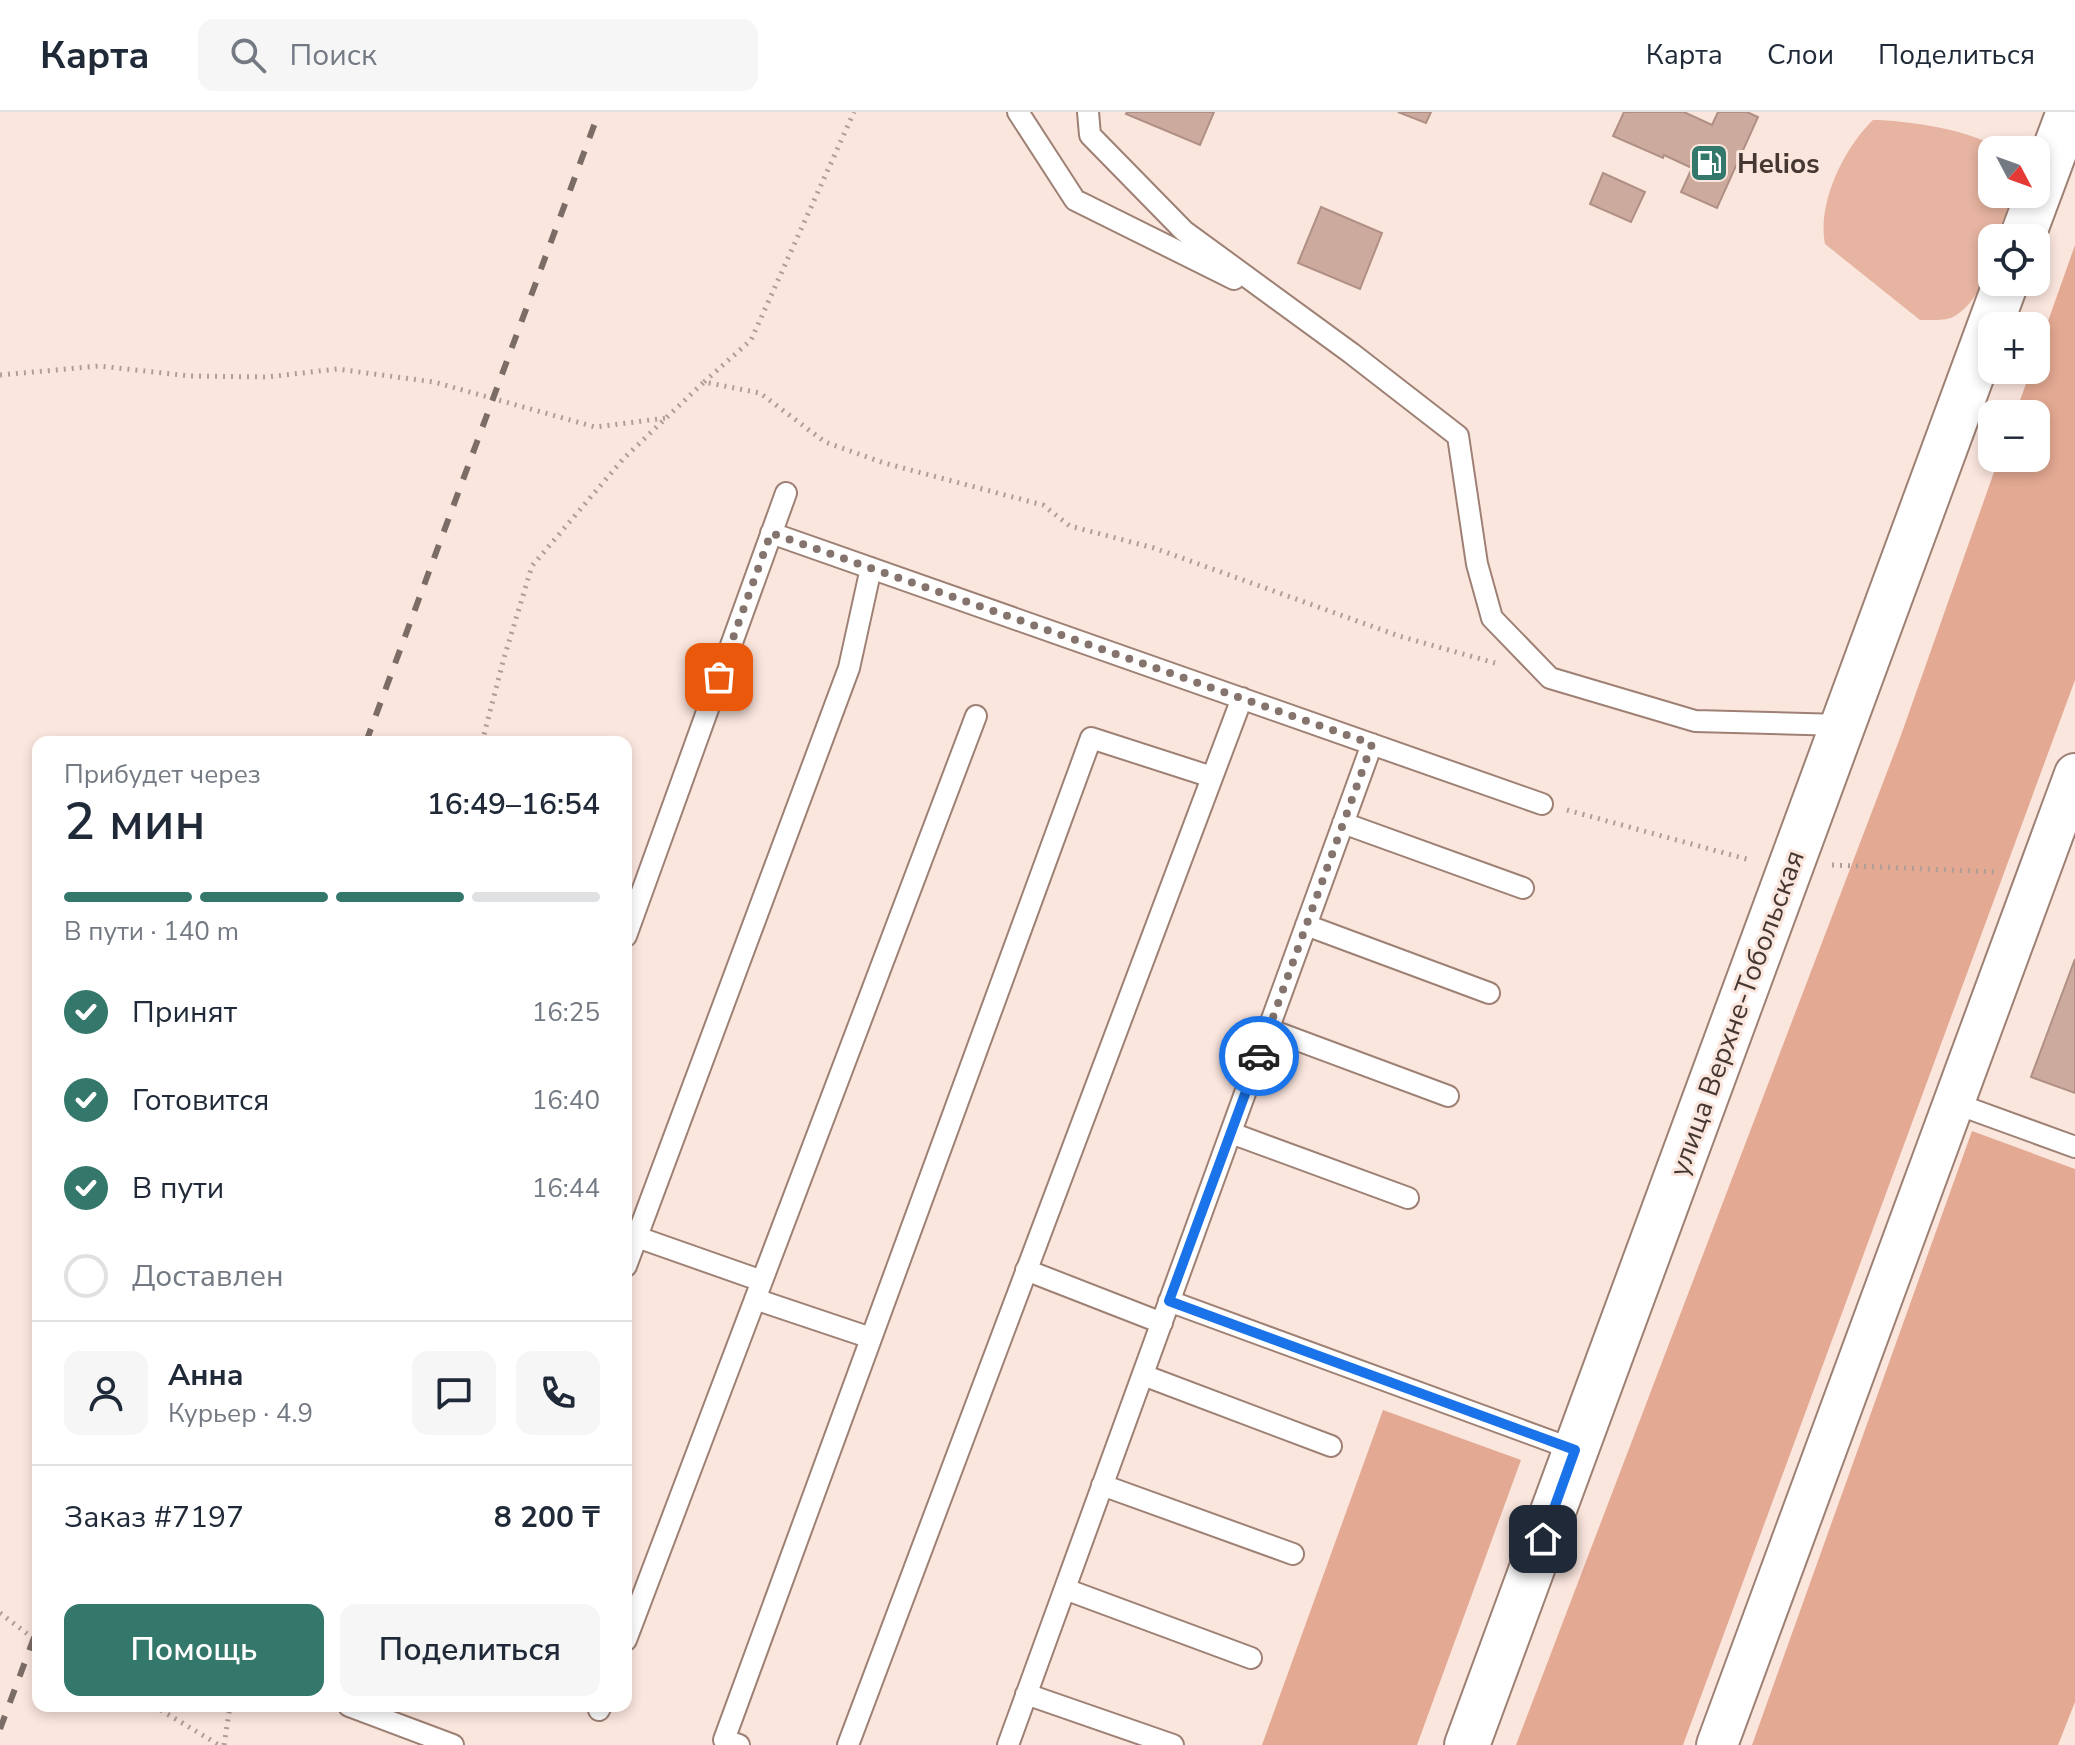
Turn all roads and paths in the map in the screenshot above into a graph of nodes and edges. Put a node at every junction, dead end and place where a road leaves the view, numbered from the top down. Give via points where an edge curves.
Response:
1 (854, 112) edge
2 (1018, 112) edge
3 (1088, 112) edge
4 (2069, 112) edge
5 (2027, 224) edge
6 (2001, 296) edge
7 (1284, 304) junction
8 (0, 375) edge
9 (704, 382) junction
10 (667, 417) junction
11 (786, 493) dead end
12 (771, 533) junction
13 (871, 568) junction
14 (1550, 678) junction
15 (1242, 698) junction
16 (976, 716) dead end
17 (1842, 725) junction
18 (484, 736) edge
19 (1372, 744) junction
20 (2075, 774) edge
21 (1212, 777) junction
22 (1542, 804) dead end
23 (1343, 823) junction
24 (1523, 888) dead end
25 (632, 919) edge
26 (1306, 925) junction
27 (1489, 993) dead end
28 (1268, 1029) junction
29 (1448, 1096) dead end
30 (1954, 1103) junction
31 (1231, 1133) junction
32 (2075, 1147) edge
33 (1408, 1198) dead end
34 (637, 1237) junction
35 (632, 1250) edge
36 (1026, 1270) junction
37 (758, 1290) junction
38 (1169, 1301) junction
39 (1162, 1323) junction
40 (871, 1338) junction
41 (1143, 1375) junction
42 (1331, 1446) dead end
43 (1575, 1450) junction
44 (1102, 1485) junction
45 (1293, 1554) dead end
46 (1065, 1589) junction
47 (0, 1613) edge
48 (632, 1624) edge
49 (32, 1637) edge
50 (1251, 1658) dead end
51 (1026, 1694) junction
52 (164, 1712) edge
53 (229, 1712) edge
54 (365, 1712) edge
55 (221, 1745) edge
56 (453, 1745) edge
57 (739, 1745) edge
58 (848, 1745) edge
59 (1008, 1745) edge
60 (1173, 1745) edge
61 (1467, 1745) edge
62 (1717, 1745) edge

1 - 9 path via 751,340
2 - 7 lane via 1075,200
3 - 7 lane via 1090,135 1184,231
4 - 5 street
6 - 17 street, улица Верхне-Тобольская
7 - 14 lane via 1458,436 1477,564 1492,618
8 - 10 path via 99,366 190,376 267,377 337,369 434,382 595,427
9 - 10 path
9 - 14 path via 760,393 825,442 884,463 1043,505 1070,526 1154,548 1399,636
10 - 18 path via 624,458 532,566
11 - 12 lane
12 - 13 lane
12 - 25 lane
13 - 15 lane
13 - 34 lane via 849,668
14 - 17 lane via 1695,721
15 - 19 lane
15 - 21 lane
16 - 37 lane
17 - 43 street, улица Верхне-Тобольская
19 - 22 lane
19 - 23 lane
20 - 30 street
21 - 36 lane
21 - 40 lane via 1091,738
23 - 24 lane
23 - 26 lane
26 - 27 lane
26 - 28 lane
28 - 29 lane
28 - 31 lane
30 - 32 lane
30 - 62 street
31 - 33 lane
31 - 38 lane
34 - 35 lane
34 - 37 lane
36 - 39 lane
36 - 58 lane
37 - 40 lane
37 - 48 lane
38 - 39 lane
38 - 43 lane
39 - 41 lane
40 - 57 lane via 724,1740
41 - 42 lane
41 - 44 lane
43 - 61 street, улица Верхне-Тобольская
44 - 45 lane
44 - 46 lane
46 - 50 lane
46 - 51 lane
47 - 49 path
51 - 59 lane
51 - 60 lane
52 - 55 path
53 - 55 path
54 - 56 lane

